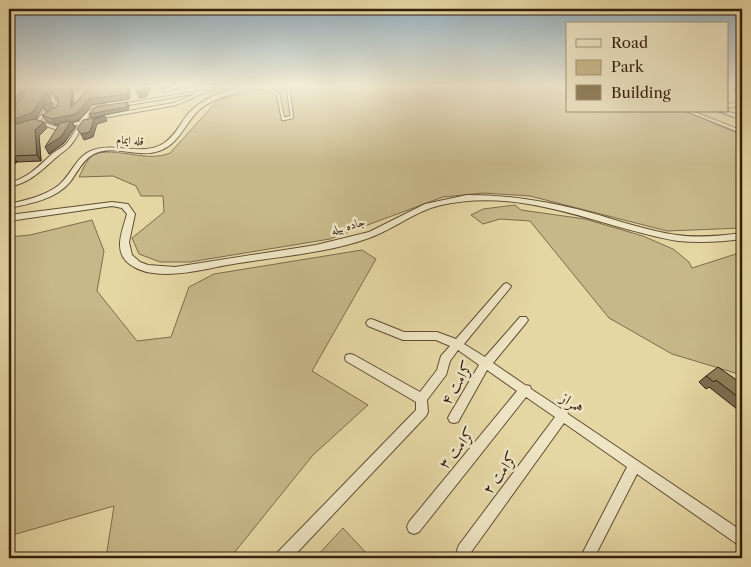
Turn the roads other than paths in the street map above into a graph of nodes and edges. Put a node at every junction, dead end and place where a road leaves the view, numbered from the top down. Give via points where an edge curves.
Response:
1 (44, 112) edge
2 (90, 112) edge
3 (128, 112) edge
4 (194, 112) edge
5 (282, 112) edge
6 (290, 112) edge
7 (693, 112) edge
8 (725, 112) edge
9 (97, 118) edge
10 (742, 118) edge
11 (45, 119) edge
12 (89, 120) edge
13 (38, 122) junction
14 (82, 122) junction
15 (30, 125) edge
16 (742, 132) edge
17 (9, 185) edge
18 (9, 206) edge
19 (9, 218) edge
20 (742, 236) edge
21 (507, 286) dead end
22 (523, 320) dead end
23 (371, 324) dead end
24 (458, 344) junction
25 (350, 358) dead end
26 (486, 363) junction
27 (526, 389) junction
28 (421, 399) junction
29 (563, 415) junction
30 (454, 418) dead end
31 (635, 465) junction
32 (414, 527) dead end
33 (742, 539) edge
34 (464, 550) dead end
35 (282, 558) edge
36 (587, 558) edge

1 - 13 lane
2 - 14 street
3 - 9 lane
4 - 18 street, قله ایمام via 178,136 164,147 151,152 93,151 84,157 63,186 49,195
5 - 6 lane via 283,120 292,117
7 - 16 lane
8 - 10 street
11 - 13 lane
12 - 14 lane
13 - 14 lane via 56,128
13 - 15 lane
14 - 17 street via 68,146 55,154 40,172
19 - 20 street, جاده بیله via 112,204 125,206 131,214 124,248 127,257 137,266 154,270 192,268 318,248 364,236 438,203 468,198 560,207 668,236 705,240
21 - 24 street
22 - 26 street, کرامت ۴
23 - 24 street, همراز via 403,336 437,336
24 - 26 street, همراز
24 - 28 street
25 - 28 street
26 - 27 street, همراز
26 - 30 street, کرامت ۴
27 - 29 street, همراز
27 - 32 street, کرامت ۳
28 - 35 street via 422,412
29 - 31 street, همراز
29 - 34 street, کرامت ۲
31 - 33 street, همراز
31 - 36 street

